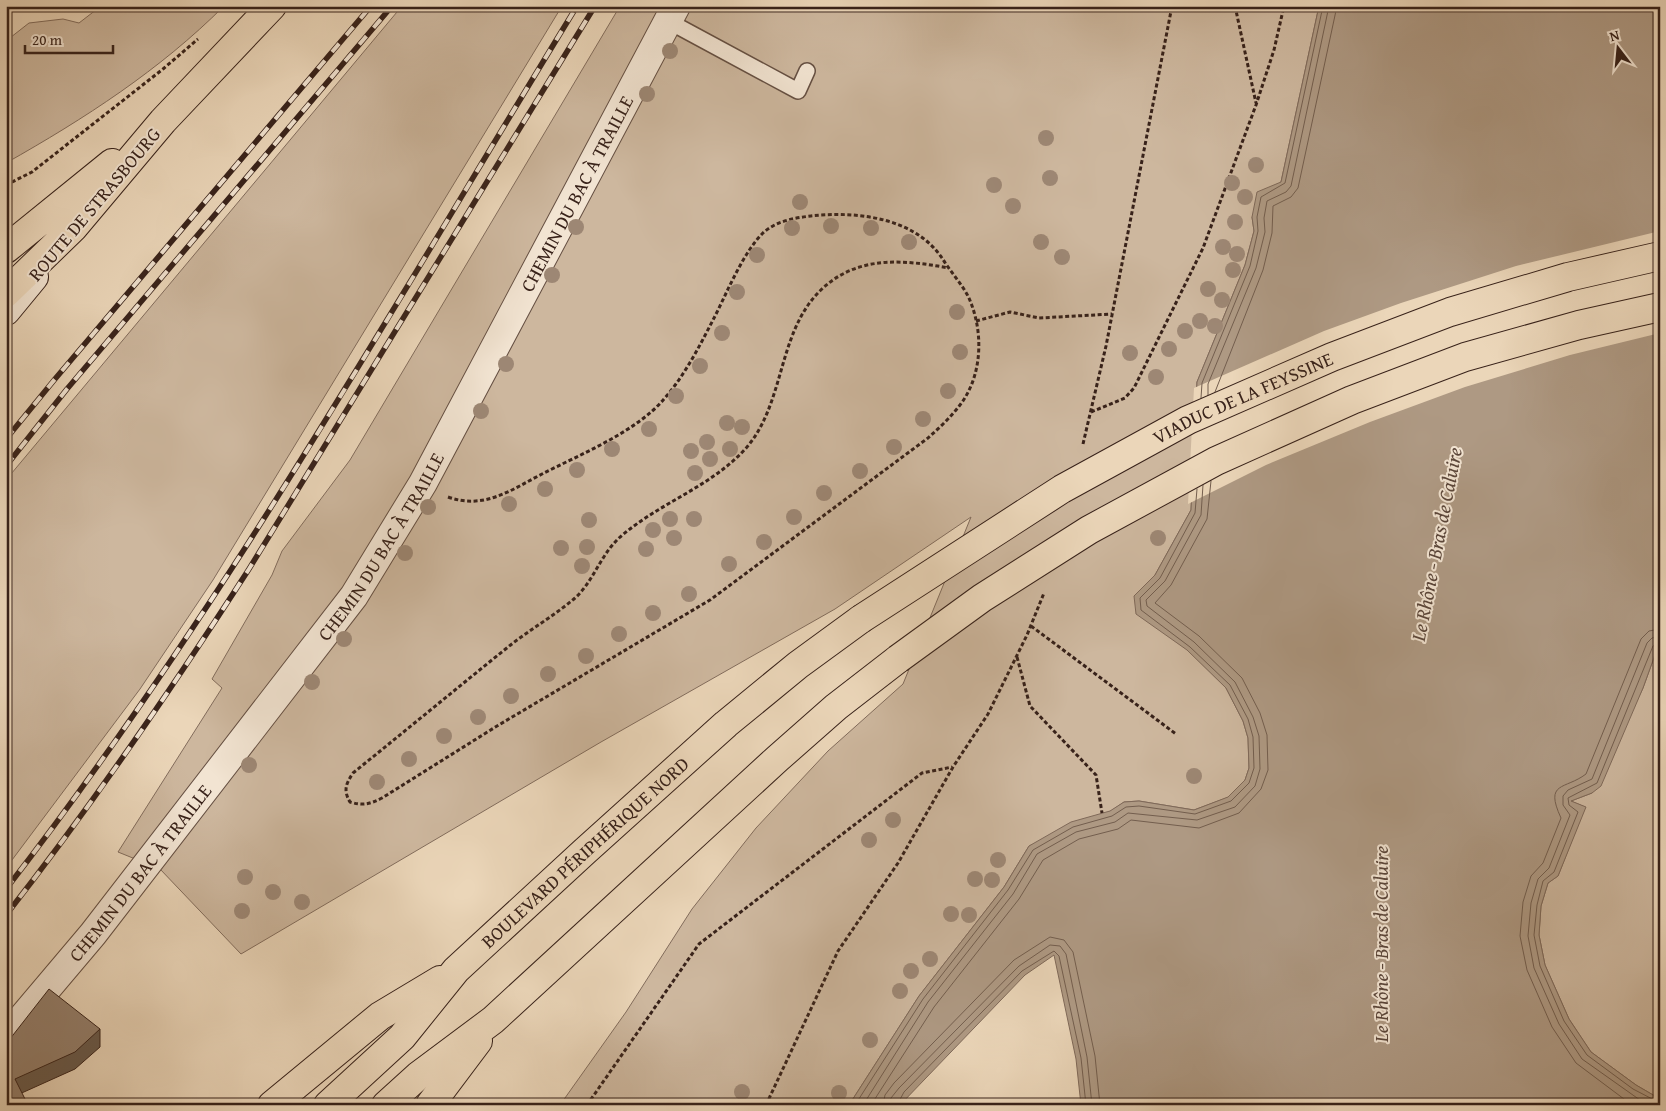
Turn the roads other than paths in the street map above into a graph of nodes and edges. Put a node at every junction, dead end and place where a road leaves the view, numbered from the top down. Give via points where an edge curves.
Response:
1 (272, 6) edge
2 (672, 13) edge
3 (807, 71) dead end
4 (163, 121) junction
5 (73, 228) junction
6 (6, 249) edge
7 (1660, 256) edge
8 (6, 293) edge
9 (1660, 307) edge
10 (6, 311) edge
11 (861, 619) joint
12 (456, 970) junction
13 (493, 1020) junction
14 (6, 1037) edge
15 (272, 1105) edge
16 (328, 1105) edge
17 (386, 1105) edge
18 (430, 1105) edge

1 - 4 main road, ROUTE DE STRASBOURG
2 - 3 lane via 798,91
2 - 14 street, CHEMIN DU BAC À TRAILLE via 423,483 354,596 93,934
4 - 5 main road, ROUTE DE STRASBOURG
4 - 6 main road, ROUTE DE STRASBOURG
5 - 8 main road
5 - 10 street, ROUTE DE STRASBOURG
7 - 11 main road, VIADUC DE LA FEYSSINE, bridge via 1568,277 1450,312 1332,357 1188,420 1062,489
9 - 13 main road, bridge via 1579,325 1465,357 1352,400 1216,461 1089,530 982,598 836,707 626,895
11 - 12 main road, BOULEVARD PÉRIPHÉRIQUE NORD via 726,724
12 - 15 main road via 380,1016
12 - 16 main road, BOULEVARD PÉRIPHÉRIQUE NORD via 402,1038
13 - 17 main road via 418,1076
13 - 18 main road

